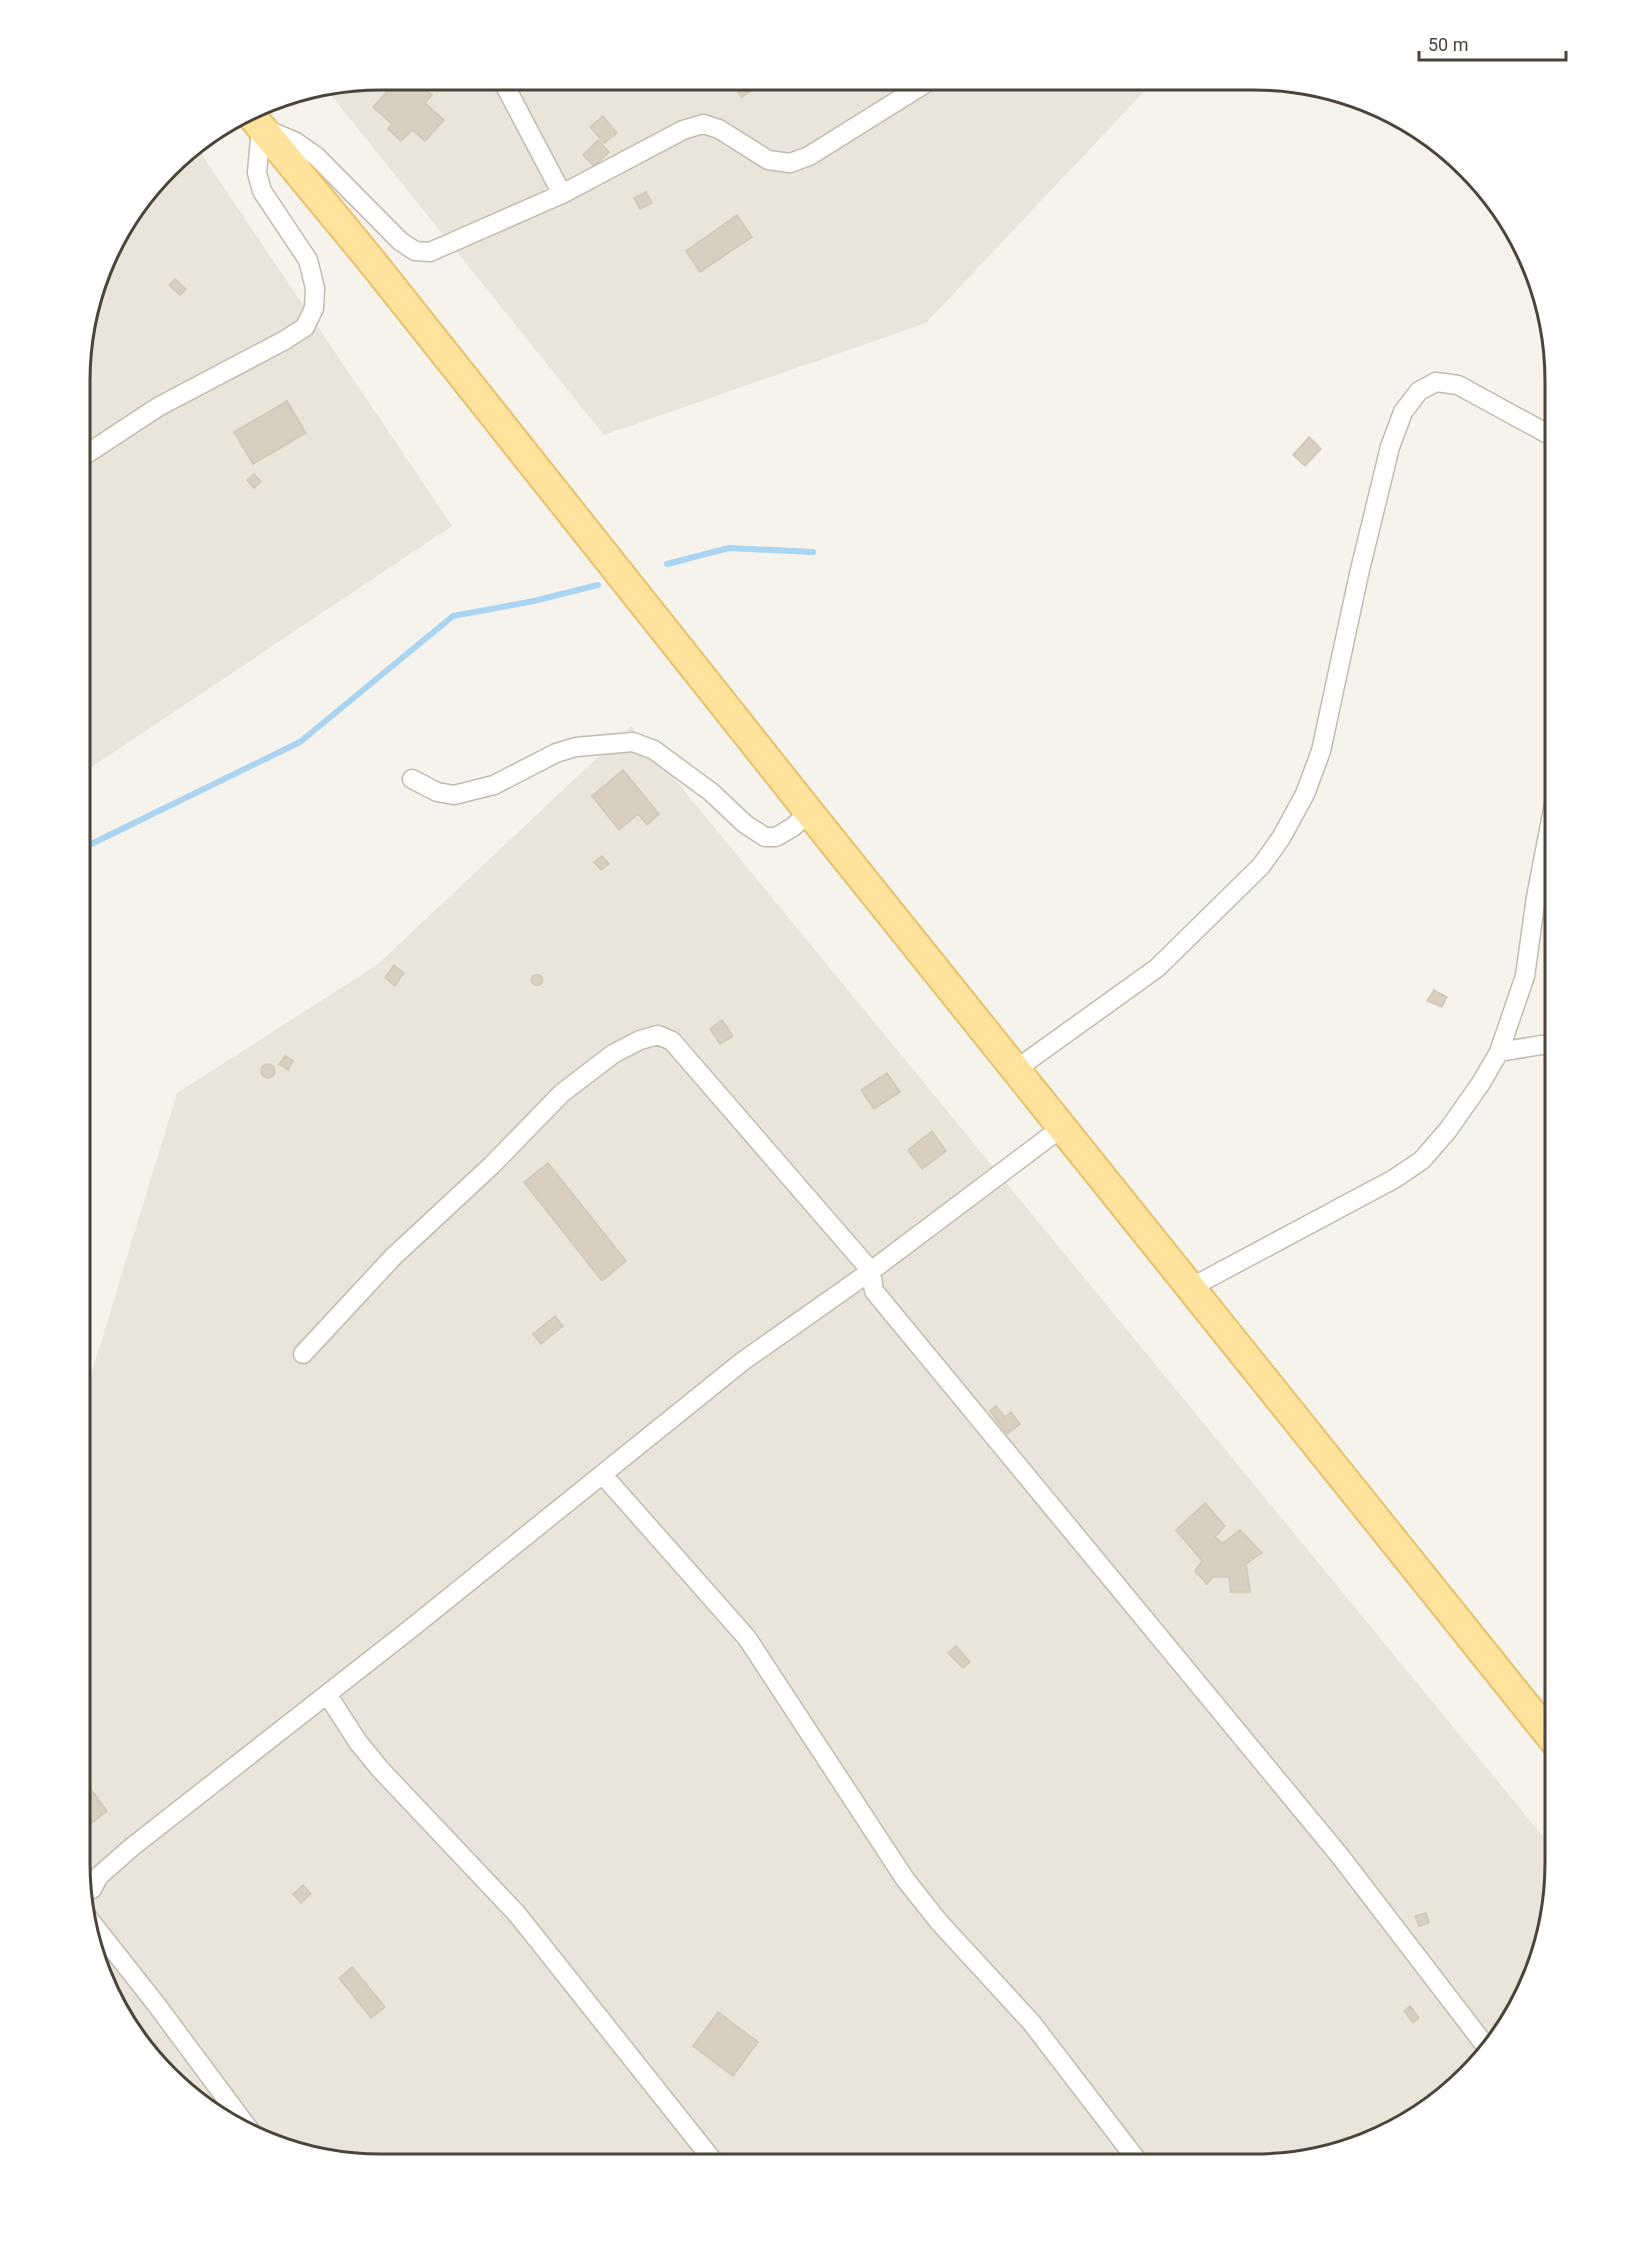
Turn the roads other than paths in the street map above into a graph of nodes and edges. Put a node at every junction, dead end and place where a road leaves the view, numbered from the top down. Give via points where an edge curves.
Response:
1 (507, 90) edge
2 (915, 90) edge
3 (256, 121) edge
4 (562, 194) junction
5 (1545, 432) edge
6 (90, 453) edge
7 (412, 779) dead end
8 (809, 812) junction
9 (1545, 851) edge
10 (1545, 1045) edge
11 (1499, 1052) junction
12 (1015, 1070) junction
13 (1061, 1128) junction
14 (871, 1271) junction
15 (1190, 1288) junction
16 (303, 1354) dead end
17 (603, 1475) junction
18 (327, 1694) junction
19 (1545, 1730) edge
20 (91, 1889) edge
21 (98, 1931) edge
22 (1483, 2042) edge
23 (241, 2118) edge
24 (708, 2154) edge
25 (1132, 2154) edge

1 - 4 street
2 - 4 street via 790,164 768,160 704,124 683,130
3 - 4 street via 316,156 400,241 415,251 430,252
3 - 6 street via 257,172 262,191 308,260 315,288 314,308 305,327 158,407
3 - 8 main road via 374,263
5 - 12 street via 1458,385 1436,382 1419,391 1403,412 1390,447 1321,751 1305,794 1281,838 1261,866 1157,968
7 - 8 street via 436,792 453,795 494,785 576,747 633,742 654,750 765,837 776,837
8 - 12 main road
9 - 11 street via 1525,976
10 - 11 street
11 - 15 street via 1448,1130 1422,1160 1394,1179
12 - 13 main road
13 - 14 street
13 - 15 main road
14 - 16 street via 672,1041 658,1035 613,1054 562,1093 393,1257
14 - 17 street via 743,1360
14 - 22 street via 874,1291 1340,1856
15 - 19 main road
17 - 18 street
17 - 25 street via 747,1638 905,1879 1031,2022
18 - 20 street via 132,1846 99,1876
18 - 24 street via 380,1769 518,1914
21 - 23 street

